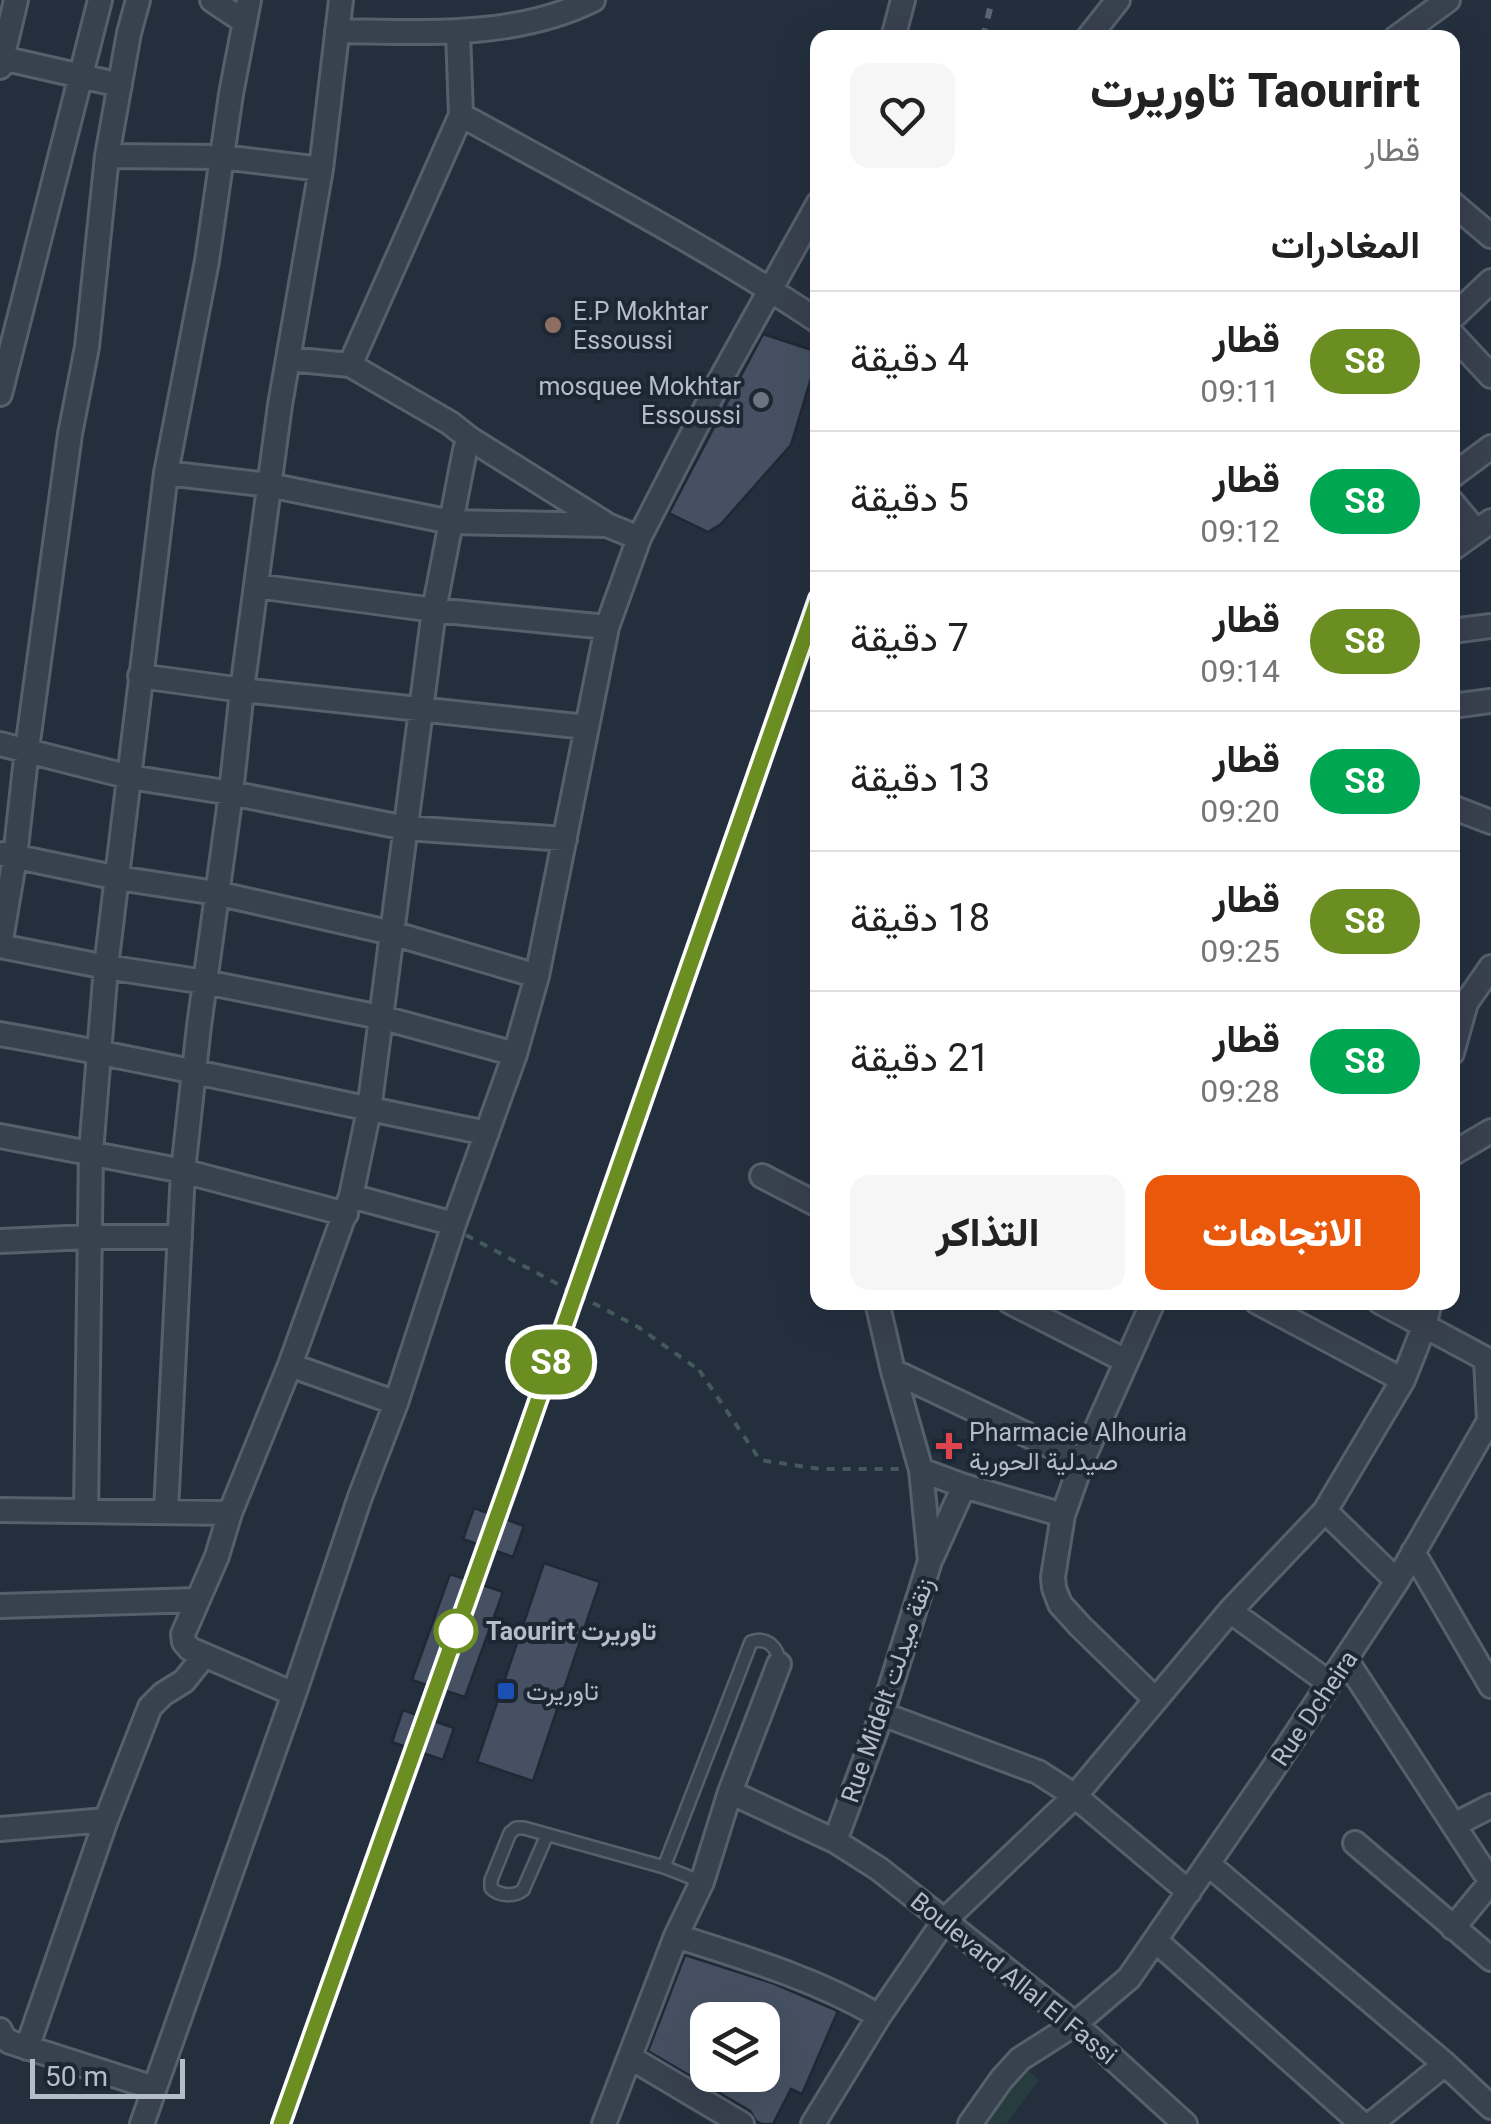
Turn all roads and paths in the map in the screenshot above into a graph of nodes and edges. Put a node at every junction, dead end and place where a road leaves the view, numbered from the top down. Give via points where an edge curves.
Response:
1 (16, 0) edge
2 (100, 0) edge
3 (138, 0) edge
4 (212, 0) edge
5 (341, 0) edge
6 (593, 0) edge
7 (903, 0) edge
8 (1118, 0) edge
9 (1448, 0) edge
10 (246, 11) edge
11 (896, 30) edge
12 (1094, 30) edge
13 (1407, 30) edge
14 (338, 31) junction
15 (458, 32) junction
16 (1, 62) edge
17 (81, 77) junction
18 (120, 85) junction
19 (461, 115) junction
20 (107, 156) junction
21 (222, 157) junction
22 (320, 168) junction
23 (1460, 210) edge
24 (810, 218) edge
25 (1491, 236) edge
26 (1491, 281) edge
27 (770, 289) junction
28 (1460, 310) edge
29 (810, 316) edge
30 (1460, 343) edge
31 (288, 359) junction
32 (350, 365) junction
33 (1491, 376) edge
34 (0, 394) edge
35 (469, 438) junction
36 (1491, 447) edge
37 (1460, 470) edge
38 (166, 474) junction
39 (270, 484) junction
40 (1460, 508) edge
41 (451, 522) junction
42 (607, 525) junction
43 (1483, 526) edge
44 (639, 538) junction
45 (1460, 543) edge
46 (256, 586) junction
47 (434, 610) junction
48 (1491, 626) edge
49 (607, 628) junction
50 (1460, 630) edge
51 (140, 676) junction
52 (242, 690) junction
53 (1491, 702) edge
54 (1460, 705) edge
55 (423, 710) junction
56 (586, 727) junction
57 (0, 744) edge
58 (27, 749) junction
59 (130, 777) junction
60 (232, 793) junction
61 (1460, 810) edge
62 (1491, 822) edge
63 (406, 828) junction
64 (565, 839) junction
65 (7, 855) edge
66 (118, 878) junction
67 (216, 893) junction
68 (392, 932) junction
69 (0, 946) edge
70 (1491, 966) edge
71 (106, 968) junction
72 (537, 976) junction
73 (205, 982) junction
74 (380, 1017) junction
75 (1460, 1024) edge
76 (0, 1034) edge
77 (99, 1051) junction
78 (515, 1054) junction
79 (195, 1073) junction
80 (368, 1110) junction
81 (1491, 1131) edge
82 (487, 1133) junction
83 (0, 1136) edge
84 (1460, 1149) edge
85 (91, 1152) junction
86 (183, 1171) junction
87 (762, 1176) dead end
88 (810, 1200) edge
89 (349, 1205) junction
90 (460, 1230) junction
91 (88, 1237) junction
92 (180, 1237) junction
93 (0, 1242) edge
94 (879, 1310) edge
95 (1025, 1310) edge
96 (1149, 1310) edge
97 (1272, 1310) edge
98 (1394, 1310) edge
99 (1428, 1310) edge
100 (1424, 1327) junction
101 (1489, 1358) edge
102 (1126, 1362) junction
103 (290, 1365) junction
104 (892, 1370) junction
105 (1403, 1380) junction
106 (396, 1402) junction
107 (1490, 1422) edge
108 (1082, 1461) junction
109 (921, 1470) junction
110 (964, 1486) junction
111 (0, 1510) edge
112 (86, 1511) junction
113 (166, 1512) junction
114 (1325, 1512) junction
115 (230, 1513) junction
116 (1063, 1516) junction
117 (1413, 1552) junction
118 (930, 1560) junction
119 (1397, 1581) junction
120 (197, 1600) junction
121 (0, 1606) edge
122 (1230, 1611) junction
123 (204, 1656) junction
124 (1346, 1660) junction
125 (778, 1664) joint
126 (1328, 1682) junction
127 (1491, 1686) edge
128 (294, 1694) junction
129 (1155, 1699) junction
130 (882, 1714) junction
131 (730, 1792) junction
132 (1074, 1796) junction
133 (1491, 1806) edge
134 (106, 1820) junction
135 (1454, 1825) junction
136 (0, 1829) edge
137 (547, 1835) junction
138 (835, 1841) junction
139 (1355, 1844) dead end
140 (1208, 1864) junction
141 (664, 1867) junction
142 (702, 1882) junction
143 (1491, 1882) edge
144 (1189, 1892) junction
145 (945, 1920) junction
146 (1453, 1928) junction
147 (676, 1936) junction
148 (1156, 1941) junction
149 (1491, 1958) edge
150 (879, 2016) junction
151 (1075, 2024) junction
152 (0, 2030) edge
153 (27, 2048) junction
154 (631, 2058) junction
155 (1445, 2064) junction
156 (154, 2088) junction
157 (1491, 2107) edge
158 (718, 2118) edge
159 (142, 2124) edge
160 (604, 2124) edge
161 (742, 2124) edge
162 (813, 2124) edge
163 (970, 2124) edge
164 (1185, 2124) edge
165 (1362, 2124) edge
166 (1371, 2124) edge

1 - 16 street
2 - 17 street
3 - 18 street
4 - 10 street
5 - 14 street
6 - 15 street via 568,12
7 - 11 street
8 - 12 street
9 - 13 street
10 - 21 street
14 - 15 street
14 - 22 street
15 - 19 street
16 - 17 street
17 - 18 street
17 - 34 street
18 - 20 street
19 - 27 street
19 - 32 street
20 - 21 street
20 - 58 street via 87,347
21 - 22 street
21 - 38 street
22 - 31 street
23 - 25 street
24 - 27 street
26 - 28 street
27 - 29 street
27 - 44 street
30 - 33 street
31 - 32 street
31 - 39 street
32 - 35 street
35 - 41 street
35 - 42 street
36 - 37 street
38 - 39 street
38 - 51 street
39 - 41 street
39 - 46 street
40 - 43 street
41 - 42 street
41 - 47 street
42 - 44 street
43 - 45 street
44 - 49 street
46 - 47 street
46 - 52 street
47 - 49 street
47 - 55 street
48 - 50 street
49 - 56 street
51 - 52 street
51 - 59 street
52 - 55 street
52 - 60 street
53 - 54 street
55 - 56 street
55 - 63 street
56 - 64 street
57 - 58 street
58 - 59 street
58 - 65 street
59 - 60 street
59 - 66 street
60 - 63 street
60 - 67 street
61 - 62 street
63 - 64 street
63 - 68 street
64 - 72 street
65 - 66 street
65 - 69 street
66 - 67 street
66 - 71 street
67 - 68 street
67 - 73 street
68 - 72 street
68 - 74 street
69 - 71 street
70 - 75 street
71 - 73 street
71 - 77 street
72 - 78 street
73 - 74 street
73 - 79 street
74 - 78 street
74 - 80 street
76 - 77 street
77 - 79 street
77 - 85 street
78 - 82 street
79 - 80 street
79 - 86 street
80 - 82 street
80 - 89 street
81 - 84 street
82 - 90 street
83 - 85 street
85 - 86 street
85 - 91 street
86 - 89 street
86 - 92 street
87 - 88 street
89 - 90 street
89 - 103 street
90 - 106 street
90 - 109 path, bridge via 638,1327 699,1370 760,1460 820,1469
91 - 92 street
91 - 93 street
91 - 112 street
92 - 113 street
94 - 104 street, Rue Midelt زنقة ميدلت
95 - 102 street
96 - 102 street
97 - 105 street
98 - 100 street
99 - 100 street
100 - 101 street
100 - 105 street
101 - 107 street, Rue Dcheira
102 - 108 street
103 - 106 street
103 - 115 street
104 - 108 street
104 - 109 street, Rue Midelt زنقة ميدلت
105 - 114 street
106 - 128 street
107 - 117 street, Rue Dcheira
108 - 116 street
109 - 110 street
109 - 118 street, Rue Midelt زنقة ميدلت
110 - 116 street
110 - 118 street
111 - 112 street
112 - 113 street
113 - 115 street
114 - 119 street
114 - 122 street
115 - 120 street
116 - 129 street via 1054,1577 1060,1604
117 - 119 street, Rue Dcheira
117 - 127 street
118 - 130 street, Rue Midelt زنقة ميدلت
119 - 124 street, Rue Dcheira
120 - 121 street
120 - 123 street via 183,1634 190,1649
122 - 126 street
122 - 129 street
123 - 128 street
123 - 134 street via 184,1682 150,1706
124 - 126 street, Rue Dcheira
124 - 135 street
125 - 131 street
125 - 141 lane via 772,1644 751,1642
126 - 140 street, Rue Dcheira
128 - 156 street
129 - 132 street
130 - 132 street via 1038,1772
130 - 138 street, Rue Midelt زنقة ميدلت
131 - 138 street, Boulevard Allal El Fassi
131 - 142 street
132 - 144 street
132 - 145 street
133 - 135 street
134 - 136 street
134 - 153 street
135 - 143 street
137 - 137 lane via 522,1890 495,1892 491,1880 510,1833 524,1828
137 - 141 lane
138 - 145 street, Boulevard Allal El Fassi
139 - 146 street
140 - 144 street, Rue Dcheira
140 - 155 street
141 - 142 lane
142 - 147 street
143 - 146 street
144 - 148 street, Rue Dcheira
145 - 150 street
145 - 151 street, Boulevard Allal El Fassi
146 - 149 street
147 - 150 street via 752,1960
147 - 154 street
148 - 151 street, Rue Dcheira via 1130,1978
148 - 165 street
150 - 162 street
151 - 163 street, Rue Dcheira via 1020,2059
151 - 164 street, Boulevard Allal El Fassi
152 - 153 street
153 - 156 street
154 - 158 street
154 - 160 street
155 - 157 street
155 - 166 street
156 - 159 street
158 - 161 street

